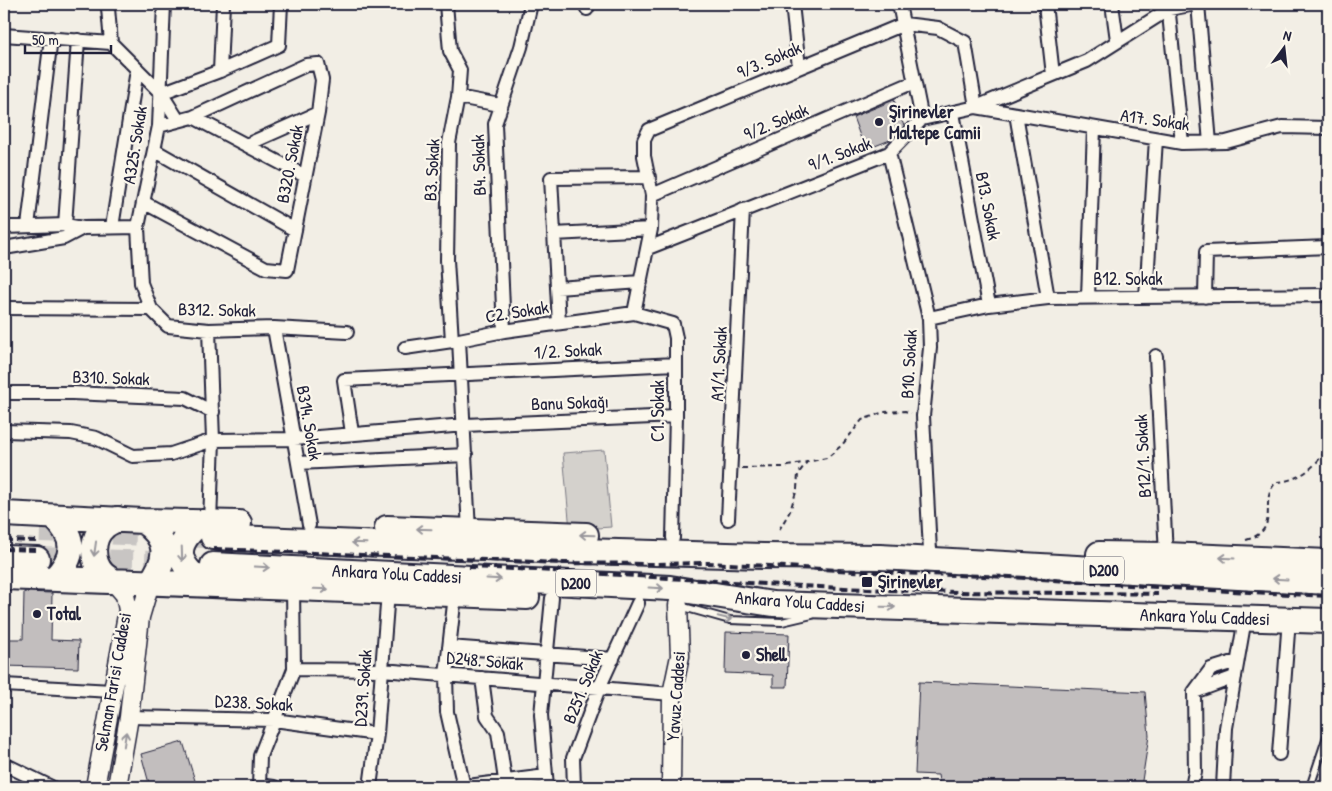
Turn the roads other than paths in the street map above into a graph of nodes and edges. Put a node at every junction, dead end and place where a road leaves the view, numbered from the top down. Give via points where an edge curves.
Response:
1 (109, 4) edge
2 (164, 4) edge
3 (223, 4) edge
4 (281, 4) edge
5 (446, 4) edge
6 (531, 4) edge
7 (899, 4) edge
8 (1045, 4) edge
9 (1112, 4) edge
10 (1197, 4) edge
11 (796, 5) edge
12 (1168, 6) edge
13 (904, 24) junction
14 (4, 35) edge
15 (51, 38) junction
16 (78, 40) junction
17 (1117, 40) junction
18 (111, 43) junction
19 (799, 67) junction
20 (137, 70) junction
21 (220, 71) junction
22 (1053, 76) junction
23 (914, 82) junction
24 (161, 93) junction
25 (458, 97) junction
26 (500, 105) junction
27 (976, 107) junction
28 (318, 112) junction
29 (953, 113) junction
30 (1016, 114) junction
31 (193, 117) junction
32 (922, 119) junction
33 (178, 120) junction
34 (159, 126) junction
35 (1094, 128) junction
36 (1328, 128) edge
37 (1156, 139) junction
38 (1182, 143) junction
39 (1210, 143) junction
40 (246, 145) junction
41 (154, 150) junction
42 (888, 153) junction
43 (305, 176) junction
44 (649, 177) junction
45 (652, 195) junction
46 (143, 202) junction
47 (744, 210) junction
48 (65, 225) junction
49 (28, 226) junction
50 (4, 227) edge
51 (112, 227) junction
52 (138, 227) junction
53 (83, 228) junction
54 (651, 229) junction
55 (295, 230) junction
56 (554, 234) junction
57 (1328, 247) edge
58 (4, 248) edge
59 (648, 248) junction
60 (641, 282) junction
61 (557, 288) junction
62 (1328, 296) edge
63 (1088, 297) junction
64 (1146, 297) junction
65 (1205, 297) junction
66 (1048, 298) junction
67 (990, 306) junction
68 (4, 308) edge
69 (151, 309) junction
70 (634, 313) junction
71 (929, 318) junction
72 (559, 323) junction
73 (274, 328) junction
74 (209, 330) junction
75 (504, 331) junction
76 (347, 332) dead end
77 (455, 341) junction
78 (404, 348) dead end
79 (1156, 356) dead end
80 (676, 364) junction
81 (462, 374) junction
82 (4, 393) edge
83 (213, 412) junction
84 (676, 416) junction
85 (464, 425) junction
86 (4, 431) edge
87 (352, 433) junction
88 (294, 438) junction
89 (213, 440) junction
90 (466, 455) junction
91 (298, 463) junction
92 (4, 514) edge
93 (728, 518) dead end
94 (118, 519) junction
95 (143, 521) junction
96 (47, 524) junction
97 (309, 525) junction
98 (208, 527) junction
99 (4, 529) edge
100 (469, 531) junction
101 (673, 538) junction
102 (930, 551) junction
103 (1166, 555) junction
104 (871, 557) junction
105 (4, 558) edge
106 (37, 559) tunnel mouth
107 (1328, 562) edge
108 (209, 574) junction
109 (4, 577) edge
110 (54, 579) junction
111 (113, 581) junction
112 (1328, 582) edge
113 (150, 583) junction
114 (294, 588) junction
115 (388, 592) junction
116 (455, 595) junction
117 (552, 598) junction
118 (638, 603) junction
119 (773, 604) junction
120 (678, 605) junction
121 (847, 606) junction
122 (938, 609) junction
123 (1328, 621) edge
124 (1243, 630) junction
125 (1288, 632) junction
126 (1328, 634) edge
127 (449, 647) junction
128 (546, 654) junction
129 (613, 659) junction
130 (1238, 661) junction
131 (294, 669) junction
132 (382, 670) junction
133 (446, 674) junction
134 (1235, 677) junction
135 (482, 678) junction
136 (544, 684) junction
137 (4, 685) edge
138 (599, 688) junction
139 (112, 692) junction
140 (1194, 692) junction
141 (672, 694) junction
142 (129, 717) junction
143 (274, 720) junction
144 (1328, 733) edge
145 (377, 734) junction
146 (1279, 754) dead end
147 (4, 764) edge
148 (547, 782) edge
149 (505, 784) edge
150 (259, 786) edge
151 (51, 787) edge
152 (95, 787) edge
153 (117, 787) edge
154 (274, 787) edge
155 (370, 787) edge
156 (462, 787) edge
157 (574, 787) edge
158 (671, 787) edge
159 (1192, 787) edge
160 (1223, 787) edge
161 (1310, 787) edge

1 - 18 street
2 - 24 street
3 - 21 street
4 - 21 street via 279,45
5 - 25 street, B3. Sokak via 450,51 460,70
6 - 26 street, B4. Sokak via 521,47
7 - 13 street
8 - 22 street
9 - 17 street
10 - 12 street
10 - 39 street
11 - 19 street
12 - 17 street
12 - 38 street
13 - 19 street, 9/3. Sokak
13 - 23 street
13 - 27 street via 938,28 964,42
14 - 15 street
15 - 16 street
15 - 49 street
16 - 18 street
16 - 48 street
17 - 22 street via 1087,61
18 - 20 street, A325. Sokak
19 - 44 street, 9/3. Sokak via 649,130 644,140
20 - 24 street, A325. Sokak
20 - 51 street
21 - 24 street
22 - 27 street
23 - 32 street
23 - 45 street, 9/2. Sokak
24 - 33 street
24 - 34 street, A325. Sokak
25 - 26 street
25 - 77 street, B3. Sokak via 449,143 447,260
26 - 75 street, B4. Sokak via 495,124
27 - 29 street
27 - 30 street, A17. Sokak
28 - 31 street, B320. Sokak via 322,80 318,64 306,65
28 - 40 street
28 - 43 street, B320. Sokak
29 - 32 street
29 - 67 street, B13. Sokak
30 - 35 street, A17. Sokak
30 - 66 street
31 - 33 street
31 - 40 street
32 - 42 street, 9/1. Sokak
33 - 34 street
34 - 41 street, A325. Sokak
35 - 37 street, A17. Sokak
35 - 63 street
36 - 39 street, A17. Sokak via 1282,126 1226,142
37 - 38 street, A17. Sokak
37 - 64 street
38 - 39 street, A17. Sokak
40 - 43 street
41 - 46 street, A325. Sokak
41 - 55 street
42 - 47 street, 9/1. Sokak
42 - 71 street, B10. Sokak
43 - 55 street, B320. Sokak
44 - 45 street
44 - 56 street via 550,178
45 - 54 street
46 - 52 street, A325. Sokak
46 - 55 street, B320. Sokak via 266,268 287,270
47 - 59 street, 9/1. Sokak
47 - 93 street, A1/1. Sokak
48 - 49 street
48 - 53 street
49 - 50 street
51 - 52 street
51 - 53 street
52 - 69 street, A325. Sokak via 141,283
53 - 58 street via 64,238
54 - 56 street
54 - 59 street
56 - 61 street
57 - 65 street via 1206,252
59 - 60 street
60 - 61 street
60 - 70 street
61 - 72 street
62 - 65 street, B12. Sokak
63 - 64 street, B12. Sokak
63 - 66 street, B12. Sokak
64 - 65 street, B12. Sokak
66 - 67 street, B12. Sokak
67 - 71 street, B12. Sokak
68 - 69 street
69 - 74 street, B312. Sokak via 168,326
70 - 72 street, C2. Sokak
70 - 80 street, C1. Sokak via 673,324
71 - 102 street, B10. Sokak via 930,348 923,416
72 - 75 street, C2. Sokak
73 - 74 street, B312. Sokak
73 - 76 street, B312. Sokak
73 - 88 street, B314. Sokak
74 - 83 street
75 - 77 street, C2. Sokak
77 - 78 street, C2. Sokak
77 - 81 street, B3. Sokak
79 - 103 street, B12/1. Sokak
80 - 81 street, 1/2. Sokak
80 - 84 street, C1. Sokak
81 - 85 street, B3. Sokak
81 - 87 street, 1/2. Sokak via 344,380
82 - 83 street, B310. Sokak via 185,398
83 - 89 street
84 - 85 street, Banu Sokağı
84 - 101 street, C1. Sokak
85 - 87 street, Banu Sokağı
85 - 90 street, B3. Sokak
86 - 89 street, Banu Sokağı via 96,438 133,456 171,454
87 - 88 street, Banu Sokağı
88 - 89 street, Banu Sokağı
88 - 91 street, B314. Sokak
89 - 98 street
90 - 91 street
90 - 100 street, B3. Sokak
91 - 97 street, B314. Sokak
92 - 96 highway
94 - 95 highway
94 - 96 highway
94 -> 111 highway via 102,528 94,557 103,574
95 - 98 highway
95 - 113 highway via 161,540 164,553 163,562
96 - 99 highway
96 - 110 highway via 69,535 71,545 68,561
97 - 98 highway
100 -> 97 highway
104 -> 98 highway, Ankara Yolu Caddesi / D200 via 510,549
98 -> 108 highway via 191,530 180,553 184,566 194,577
101 -> 100 highway
101 - 104 highway via 786,543
102 - 103 highway
102 - 104 highway
107 -> 103 highway
112 -> 104 highway, Ankara Yolu Caddesi / D200
105 - 106 highway
108 - 113 highway
108 - 114 highway
108 -> 119 highway, Ankara Yolu Caddesi / D200 via 670,588
109 - 110 highway
110 - 111 highway
111 - 113 highway
111 - 139 main road, Selman Farisi Caddesi via 125,595 128,610
113 - 142 main road, Selman Farisi Caddesi via 140,617
114 -> 115 highway
114 - 131 street
115 - 116 highway
115 - 132 street, D239. Sokak
116 - 117 highway
116 - 127 street
117 - 118 highway
117 - 128 street
118 - 120 highway
118 - 129 street, B251. Sokak
119 - 120 highway
119 - 121 highway, Ankara Yolu Caddesi / D200
120 -> 121 lane via 730,620 782,622
120 - 141 main road, Yavuz Caddesi via 680,656
121 -> 122 highway, Ankara Yolu Caddesi / D200
122 - 123 highway, Ankara Yolu Caddesi / D200
122 - 124 highway via 977,617
124 - 125 highway
124 - 130 street
125 - 126 highway
125 - 146 street
127 - 128 street
127 - 133 street
128 - 129 street
128 - 136 street
129 - 138 street, B251. Sokak
130 - 134 street
130 - 140 street via 1211,669
131 - 132 street, D248. Sokak
131 - 143 street
132 - 133 street, D248. Sokak
132 - 145 street, D239. Sokak
133 - 135 street, D248. Sokak
133 - 156 street via 446,712
134 - 140 street
134 - 160 street via 1226,728
135 - 136 street, D248. Sokak
135 - 149 street via 487,716 498,732
136 - 138 street, D248. Sokak
136 - 148 street via 541,715
137 - 139 street
138 - 141 street, D248. Sokak
138 - 157 street, B251. Sokak via 573,758
139 - 152 main road, Selman Farisi Caddesi
140 - 159 street via 1195,772
141 - 158 main road, Yavuz Caddesi
142 - 143 street, D238. Sokak
153 -> 142 main road, Selman Farisi Caddesi
143 - 145 street, D238. Sokak
143 - 150 street via 260,756
144 - 161 lane
145 - 155 street, D239. Sokak
147 - 151 street
148 - 149 street
149 - 156 street
150 - 154 street

